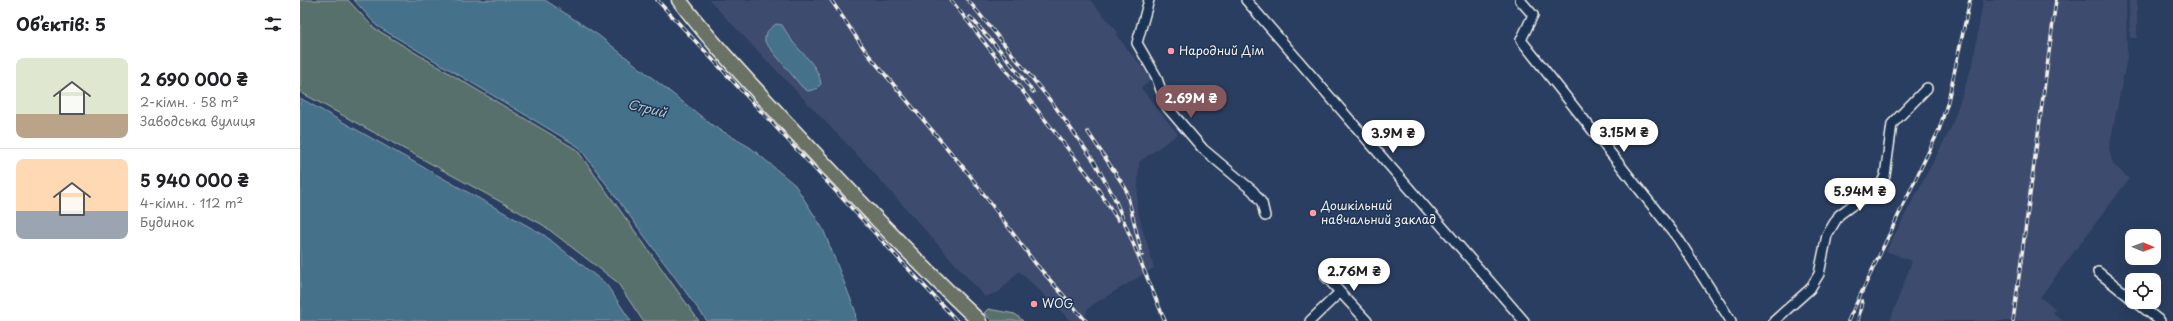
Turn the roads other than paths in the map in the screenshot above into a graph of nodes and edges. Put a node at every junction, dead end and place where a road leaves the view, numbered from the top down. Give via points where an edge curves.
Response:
1 (679, 0) edge
2 (1148, 0) edge
3 (1246, 0) edge
4 (1520, 0) edge
5 (1927, 88) dead end
6 (1265, 216) dead end
7 (2098, 272) dead end
8 (1326, 277) dead end
9 (1340, 292) junction
10 (2125, 293) edge
11 (2145, 309) edge
12 (979, 321) edge
13 (1310, 321) edge
14 (1367, 321) edge
15 (1524, 321) edge
16 (1731, 321) edge
17 (1774, 321) edge
18 (2160, 321) edge

1 - 12 highway via 709,38 837,178
2 - 6 street via 1137,43 1156,76 1167,107 1203,149 1253,191 1262,203
3 - 15 street
4 - 16 street via 1533,15 1521,40 1677,238
5 - 17 street via 1892,124 1885,176 1881,184 1839,215 1827,235 1819,274 1810,289
7 - 10 street
8 - 9 street
9 - 13 street
9 - 14 street
11 - 18 street

